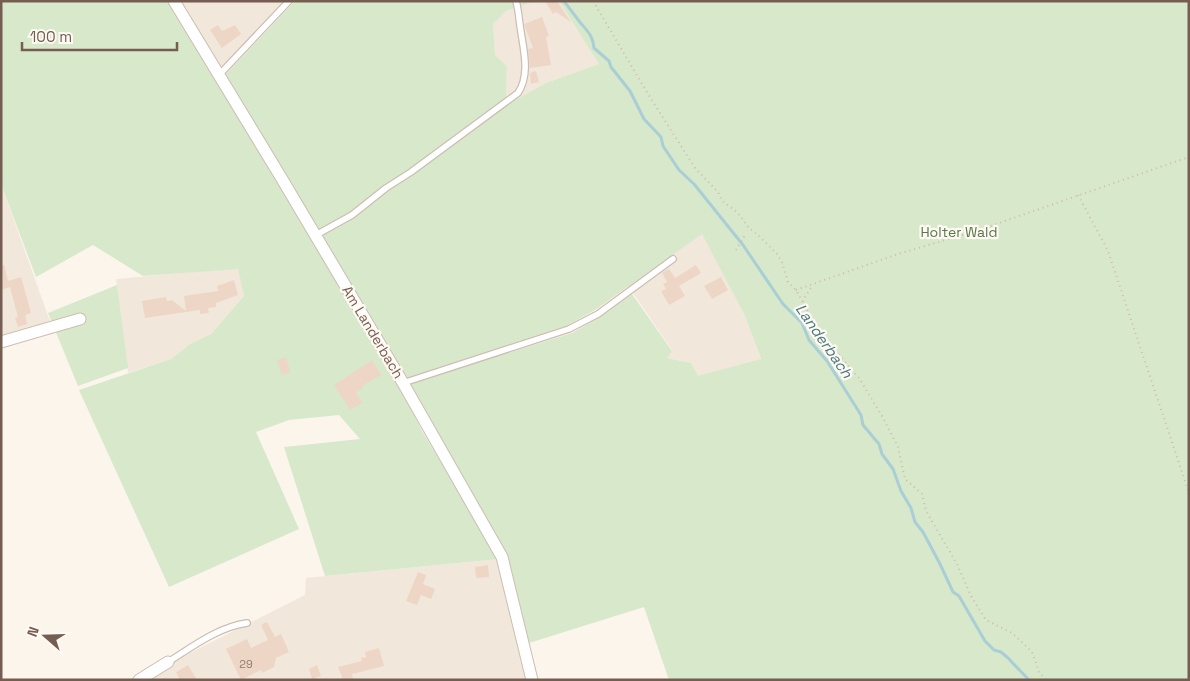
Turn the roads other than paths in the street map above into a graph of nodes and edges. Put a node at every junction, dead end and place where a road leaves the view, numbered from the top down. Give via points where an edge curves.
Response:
1 (174, 1) edge
2 (289, 1) edge
3 (516, 1) edge
4 (219, 75) junction
5 (316, 235) junction
6 (673, 260) dead end
7 (80, 319) dead end
8 (1, 342) edge
9 (402, 383) junction
10 (247, 623) dead end
11 (168, 662) joint
12 (139, 680) edge
13 (532, 680) edge

1 - 4 street, Am Landerbach
2 - 4 lane
3 - 5 lane via 525,65 518,93 352,215
4 - 5 street, Am Landerbach
5 - 9 street, Am Landerbach
6 - 9 lane via 598,314 569,329
7 - 8 street
9 - 13 street, Am Landerbach via 502,558
10 - 11 lane via 212,636
11 - 12 street

